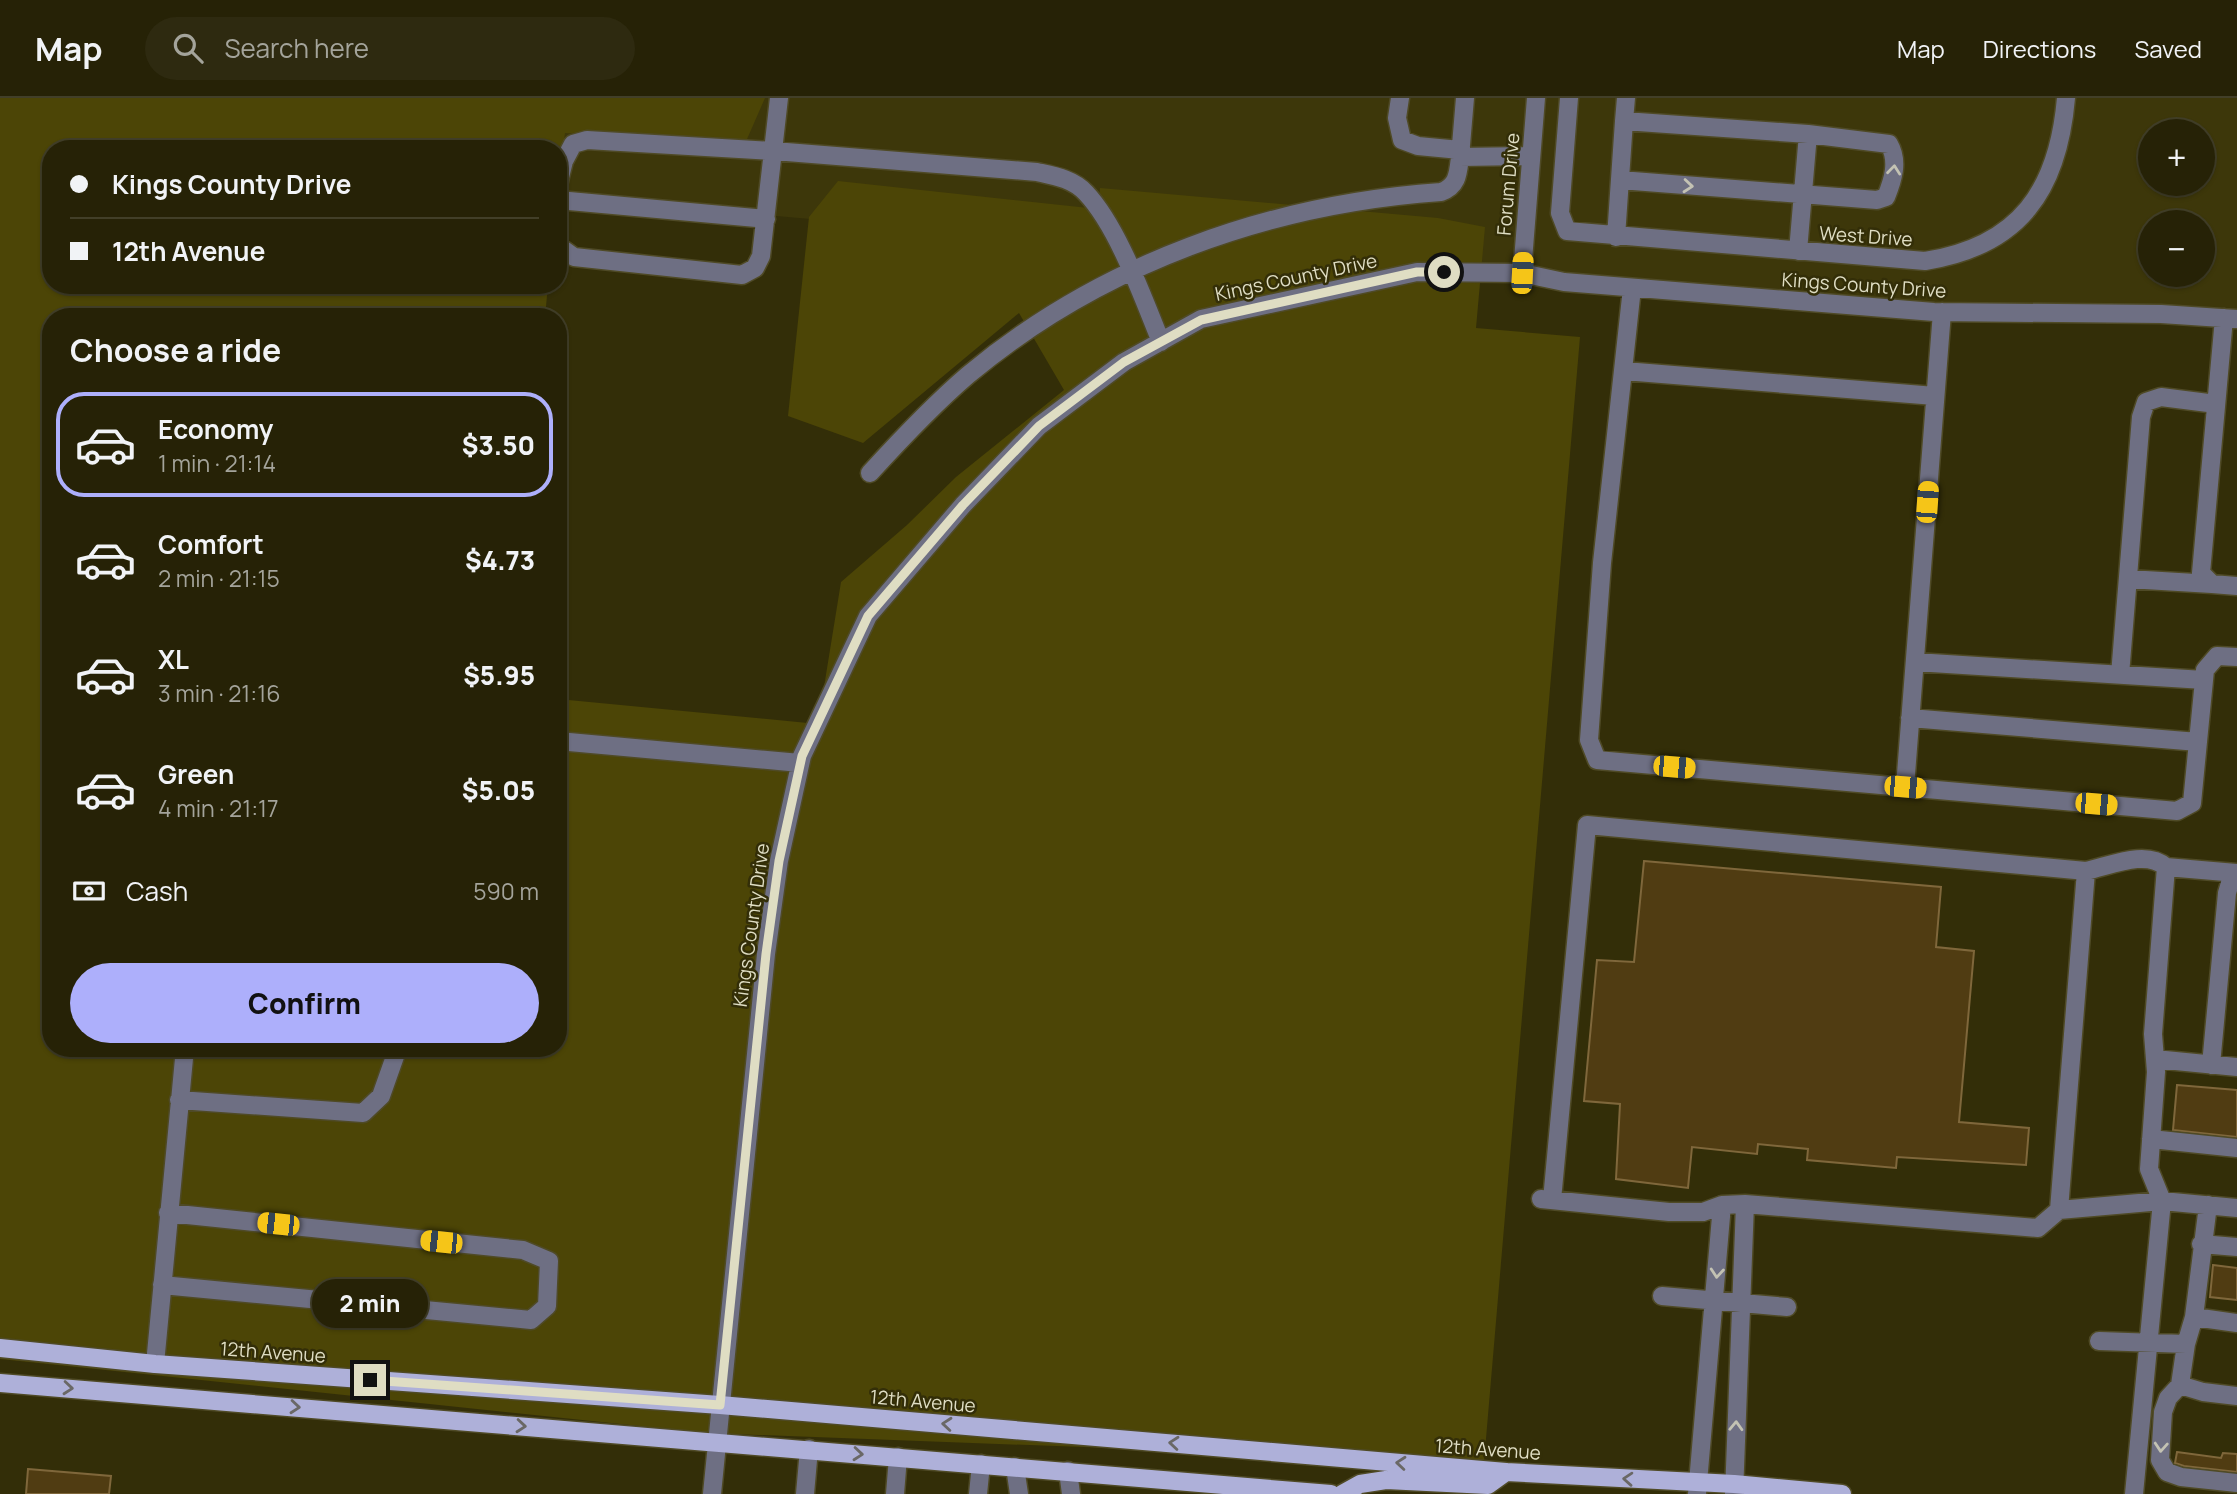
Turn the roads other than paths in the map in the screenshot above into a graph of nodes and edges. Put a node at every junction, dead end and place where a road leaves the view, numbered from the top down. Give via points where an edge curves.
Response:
1 (779, 98) edge
2 (1400, 98) edge
3 (1465, 98) edge
4 (1536, 98) edge
5 (1569, 98) edge
6 (1626, 98) edge
7 (2066, 98) edge
8 (1624, 121) junction
9 (1808, 134) junction
10 (774, 151) junction
11 (1460, 153) junction
12 (567, 156) edge
13 (1531, 156) junction
14 (1620, 180) junction
15 (1803, 196) junction
16 (567, 201) edge
17 (766, 219) junction
18 (1616, 237) junction
19 (1798, 251) junction
20 (567, 252) edge
21 (1133, 271) junction
22 (1522, 273) junction
23 (1632, 288) junction
24 (1942, 312) junction
25 (2231, 318) edge
26 (1161, 342) junction
27 (1624, 371) junction
28 (1935, 396) junction
29 (2216, 404) junction
30 (870, 473) dead end
31 (2128, 579) junction
32 (2212, 584) junction
33 (2237, 586) edge
34 (2237, 657) edge
35 (1915, 662) junction
36 (2120, 675) junction
37 (2204, 680) junction
38 (1910, 718) junction
39 (2198, 741) junction
40 (567, 742) edge
41 (800, 763) junction
42 (1905, 787) junction
43 (2166, 867) junction
44 (2086, 871) junction
45 (2237, 873) edge
46 (2237, 878) edge
47 (184, 1057) edge
48 (395, 1057) edge
49 (2155, 1059) junction
50 (2211, 1065) junction
51 (2237, 1067) edge
52 (179, 1100) junction
53 (2151, 1139) junction
54 (2237, 1148) edge
55 (2161, 1201) junction
56 (1745, 1204) junction
57 (1722, 1205) junction
58 (2208, 1205) junction
59 (2237, 1208) edge
60 (2059, 1210) junction
61 (169, 1213) junction
62 (2201, 1244) junction
63 (2237, 1247) edge
64 (162, 1285) junction
65 (1662, 1296) dead end
66 (1714, 1301) junction
67 (1740, 1303) junction
68 (1787, 1307) dead end
69 (2194, 1317) junction
70 (2237, 1322) edge
71 (2099, 1340) dead end
72 (2147, 1342) junction
73 (2186, 1344) junction
74 (0, 1348) edge
75 (155, 1364) junction
76 (0, 1383) edge
77 (2180, 1385) junction
78 (2237, 1396) edge
79 (720, 1405) junction
80 (717, 1442) junction
81 (808, 1449) junction
82 (898, 1457) junction
83 (981, 1464) junction
84 (1016, 1467) junction
85 (1068, 1471) junction
86 (1506, 1472) junction
87 (2237, 1483) edge
88 (1697, 1489) edge
89 (1734, 1489) edge
90 (712, 1494) edge
91 (805, 1494) edge
92 (895, 1494) edge
93 (978, 1494) edge
94 (1019, 1494) edge
95 (1071, 1494) edge
96 (1331, 1494) edge
97 (1342, 1494) edge
98 (1842, 1494) edge
99 (2134, 1494) edge

1 - 10 street
2 - 11 street via 1397,118 1402,140
3 - 11 street
4 - 13 street, Forum Drive
5 - 18 street, West Drive via 1560,213 1567,231
6 - 8 street
7 - 19 street, West Drive via 2056,159 2043,188 2005,230 1950,257 1925,261
8 - 9 street
8 - 14 street
9 - 15 street
15 -> 9 street via 1877,200 1886,197 1893,182 1895,154 1889,144
10 - 12 street via 587,140 573,145
10 - 17 street
10 - 21 street via 1063,177 1085,191 1101,212
11 - 13 street
11 - 21 street via 1455,183 1441,192 1332,205 1251,225
13 - 22 street, Forum Drive
14 -> 15 street
14 - 18 street
15 - 19 street
16 - 17 street
17 - 20 street via 761,256 755,268 742,275 574,257
18 - 19 street, West Drive
21 - 26 street
21 - 30 street via 1050,315 968,375
22 - 23 street, Kings County Drive
22 - 26 street, Kings County Drive via 1417,272 1201,320
23 - 24 street, Kings County Drive
23 - 27 street
24 - 25 street, Kings County Drive
24 - 28 street
25 - 29 street
26 - 41 street, Kings County Drive via 1124,362 1039,426 876,606
27 - 28 street
27 - 42 street via 1602,563 1589,740 1597,760
28 - 35 street
29 - 31 street via 2161,397 2146,402
29 - 32 street via 2201,573
31 - 32 street
31 - 36 street
32 - 33 street
34 - 37 street via 2217,656 2205,670
35 - 36 street
35 - 38 street
36 - 37 street
37 - 39 street
38 - 39 street
38 - 42 street
39 - 42 street via 2192,803 2177,811
40 - 41 street
41 - 79 street, Kings County Drive via 766,954
43 - 44 street via 2157,859 2144,858
43 - 45 street
43 - 49 street
44 - 57 street via 1587,825 1547,1200 1669,1212 1703,1212
44 - 60 street
46 - 50 street via 2227,892
47 - 52 street
48 - 52 street via 381,1096 363,1113
49 - 50 street
49 - 53 street
50 - 51 street
52 - 61 street
53 - 54 street
53 - 55 street via 2150,1169
55 - 58 street
55 - 60 street
55 - 72 street
56 - 57 street
56 - 60 street via 2038,1228
56 - 67 street
57 -> 66 street
58 - 59 street
58 - 62 street
61 - 64 street
61 - 64 street via 523,1250 549,1261 547,1306 531,1320
62 - 63 street
62 - 69 street
64 - 75 street
65 - 66 street
66 - 67 street
66 - 88 street
67 - 68 street
89 -> 67 street
69 - 70 street
69 - 73 street
71 - 72 street
72 - 73 street
72 - 99 street
73 - 77 street
74 - 75 main road, 12th Avenue
75 - 79 main road, 12th Avenue
76 -> 80 main road
77 - 78 street
77 -> 87 street via 2163,1412 2160,1460 2167,1472 2181,1477
79 - 80 street, Kings County Drive
86 -> 79 main road, 12th Avenue
80 - 81 main road
80 - 90 street, Kings County Drive
81 -> 82 main road
81 - 91 street
82 - 83 main road
82 - 92 street
83 - 84 main road
83 - 93 street
84 - 85 main road
84 - 94 street
85 - 95 street
85 - 96 main road
88 -> 86 main road, 12th Avenue
86 - 97 main road via 1488,1485 1386,1480 1360,1484
88 - 89 main road, 12th Avenue
89 - 98 main road, 12th Avenue

